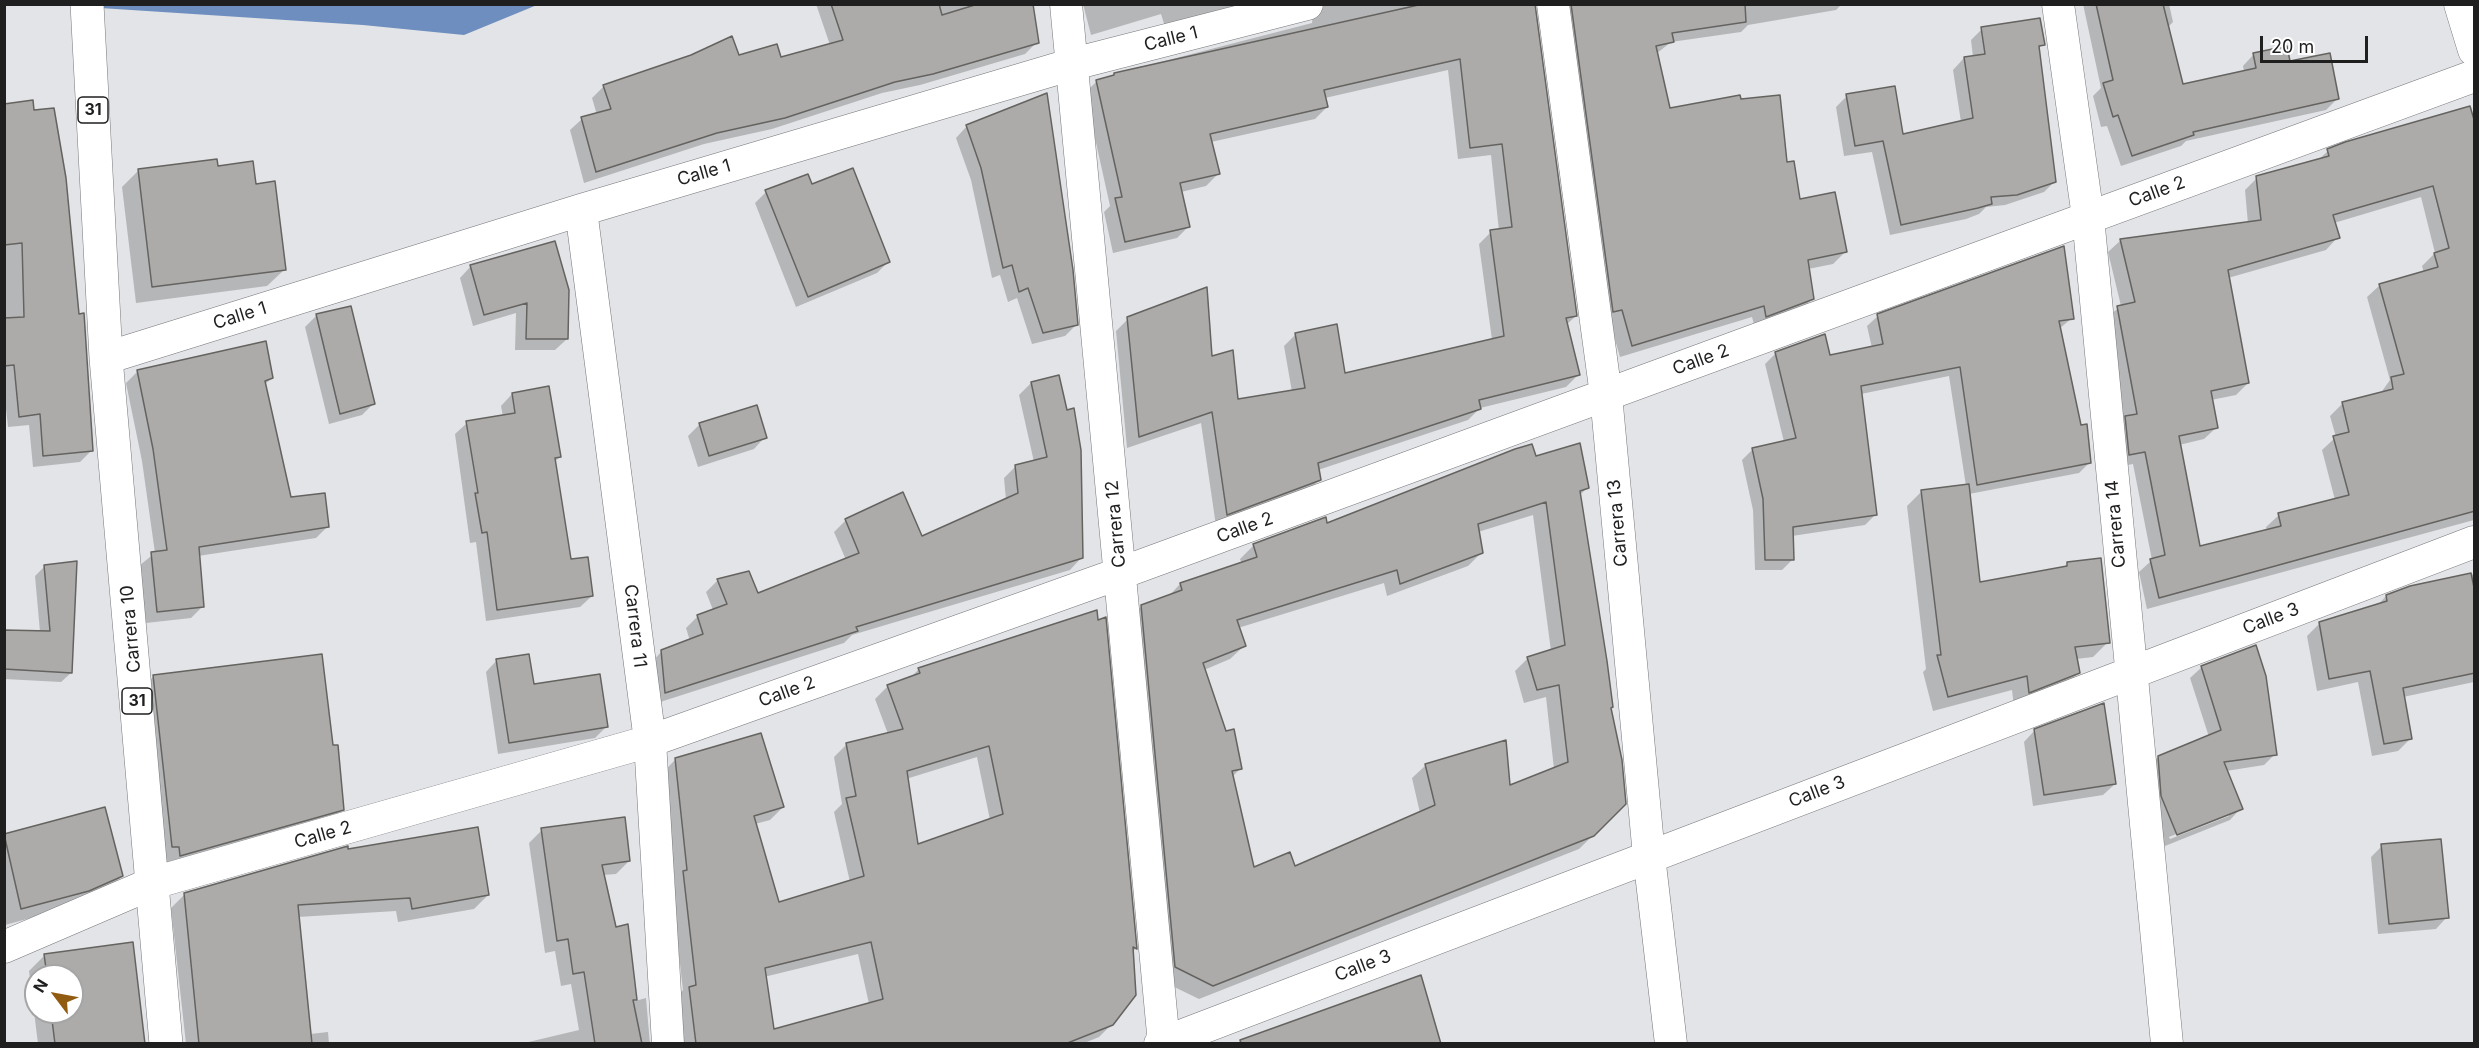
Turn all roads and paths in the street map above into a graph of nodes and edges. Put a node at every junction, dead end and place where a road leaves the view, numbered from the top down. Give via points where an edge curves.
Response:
1 (87, 4) edge
2 (1066, 4) edge
3 (1307, 4) edge
4 (1553, 4) edge
5 (2058, 4) edge
6 (2460, 4) edge
7 (2475, 50) edge
8 (1073, 64) junction
9 (2475, 76) edge
10 (581, 210) junction
11 (2088, 217) junction
12 (106, 358) junction
13 (1606, 395) junction
14 (2475, 542) edge
15 (1120, 573) junction
16 (2130, 672) junction
17 (650, 741) junction
18 (1648, 856) junction
19 (153, 883) junction
20 (4, 947) edge
21 (1163, 1043) edge
22 (166, 1044) edge
23 (668, 1044) edge
24 (1671, 1044) edge
25 (2168, 1044) edge

1 - 12 main road, 31
2 - 8 street, Carrera 12
3 - 8 street, Calle 1
4 - 13 street, Carrera 13
5 - 11 street, Carrera 14
6 - 7 street
8 - 10 street, Calle 1
8 - 15 street, Carrera 12
9 - 11 street, Calle 2
10 - 12 street, Calle 1
10 - 17 street, Carrera 11
11 - 13 street, Calle 2
11 - 16 street, Carrera 14
12 - 19 main road, Carrera 10 / 31
13 - 15 street, Calle 2
13 - 18 street, Carrera 13
14 - 16 street, Calle 3
15 - 17 street, Calle 2
15 - 21 street, Carrera 12
16 - 18 street, Calle 3
16 - 25 street, Carrera 14
17 - 19 street, Calle 2
17 - 23 street, Carrera 11
18 - 21 street, Calle 3
18 - 24 street, Carrera 13
19 - 20 street, Calle 2
19 - 22 main road, Carrera 10 / 31

